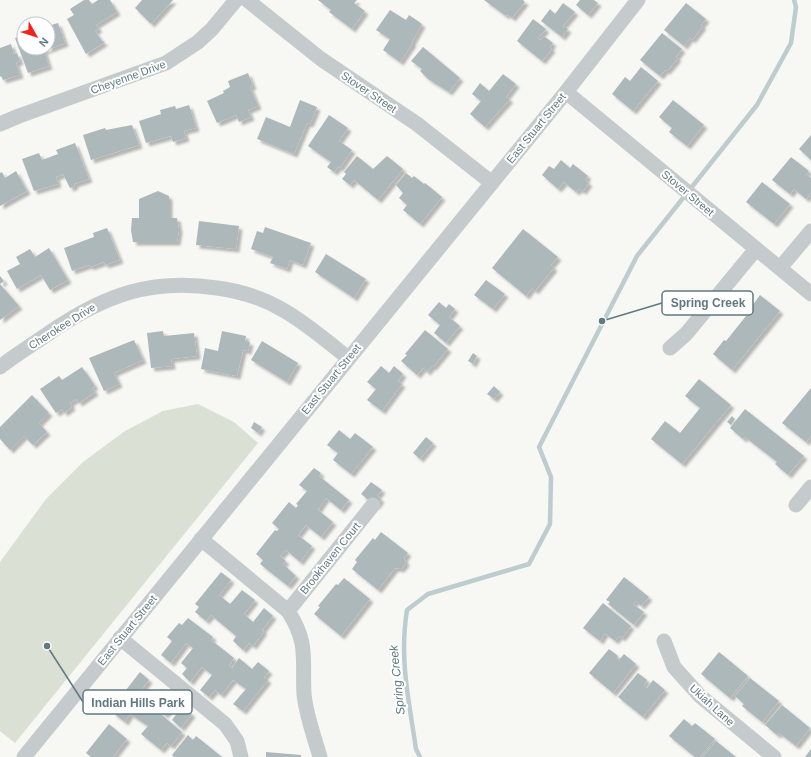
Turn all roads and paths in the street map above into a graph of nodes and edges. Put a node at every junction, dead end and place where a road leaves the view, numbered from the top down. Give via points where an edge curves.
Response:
1 (236, 0) edge
2 (247, 0) edge
3 (638, 0) edge
4 (566, 92) junction
5 (0, 124) edge
6 (492, 183) junction
7 (811, 231) edge
8 (756, 249) junction
9 (780, 268) junction
10 (811, 294) edge
11 (670, 348) dead end
12 (348, 358) junction
13 (0, 367) edge
14 (811, 487) edge
15 (373, 504) dead end
16 (796, 505) dead end
17 (201, 539) junction
18 (288, 611) junction
19 (120, 638) junction
20 (664, 641) dead end
21 (24, 757) edge
22 (241, 757) edge
23 (320, 757) edge
24 (774, 757) edge

1 - 5 street, Cheyenne Drive via 198,42 166,63
2 - 6 street, Stover Street via 321,59 417,124
3 - 4 street, East Stuart Street
4 - 6 street, East Stuart Street
4 - 8 street, Stover Street
6 - 12 street, East Stuart Street
7 - 9 street
8 - 9 street, Stover Street
8 - 11 street via 686,334
9 - 10 street, Stover Street
12 - 13 street, Cherokee Drive via 306,324 275,306 230,290 179,285 132,291 94,305 65,321
12 - 17 street, East Stuart Street
14 - 16 street
15 - 18 street, Brookhaven Court
17 - 18 street
17 - 19 street, East Stuart Street
18 - 23 street via 302,638 304,693
19 - 21 street, East Stuart Street
19 - 22 street via 225,724 237,741
20 - 24 street, Ukiah Lane via 674,667 692,688

